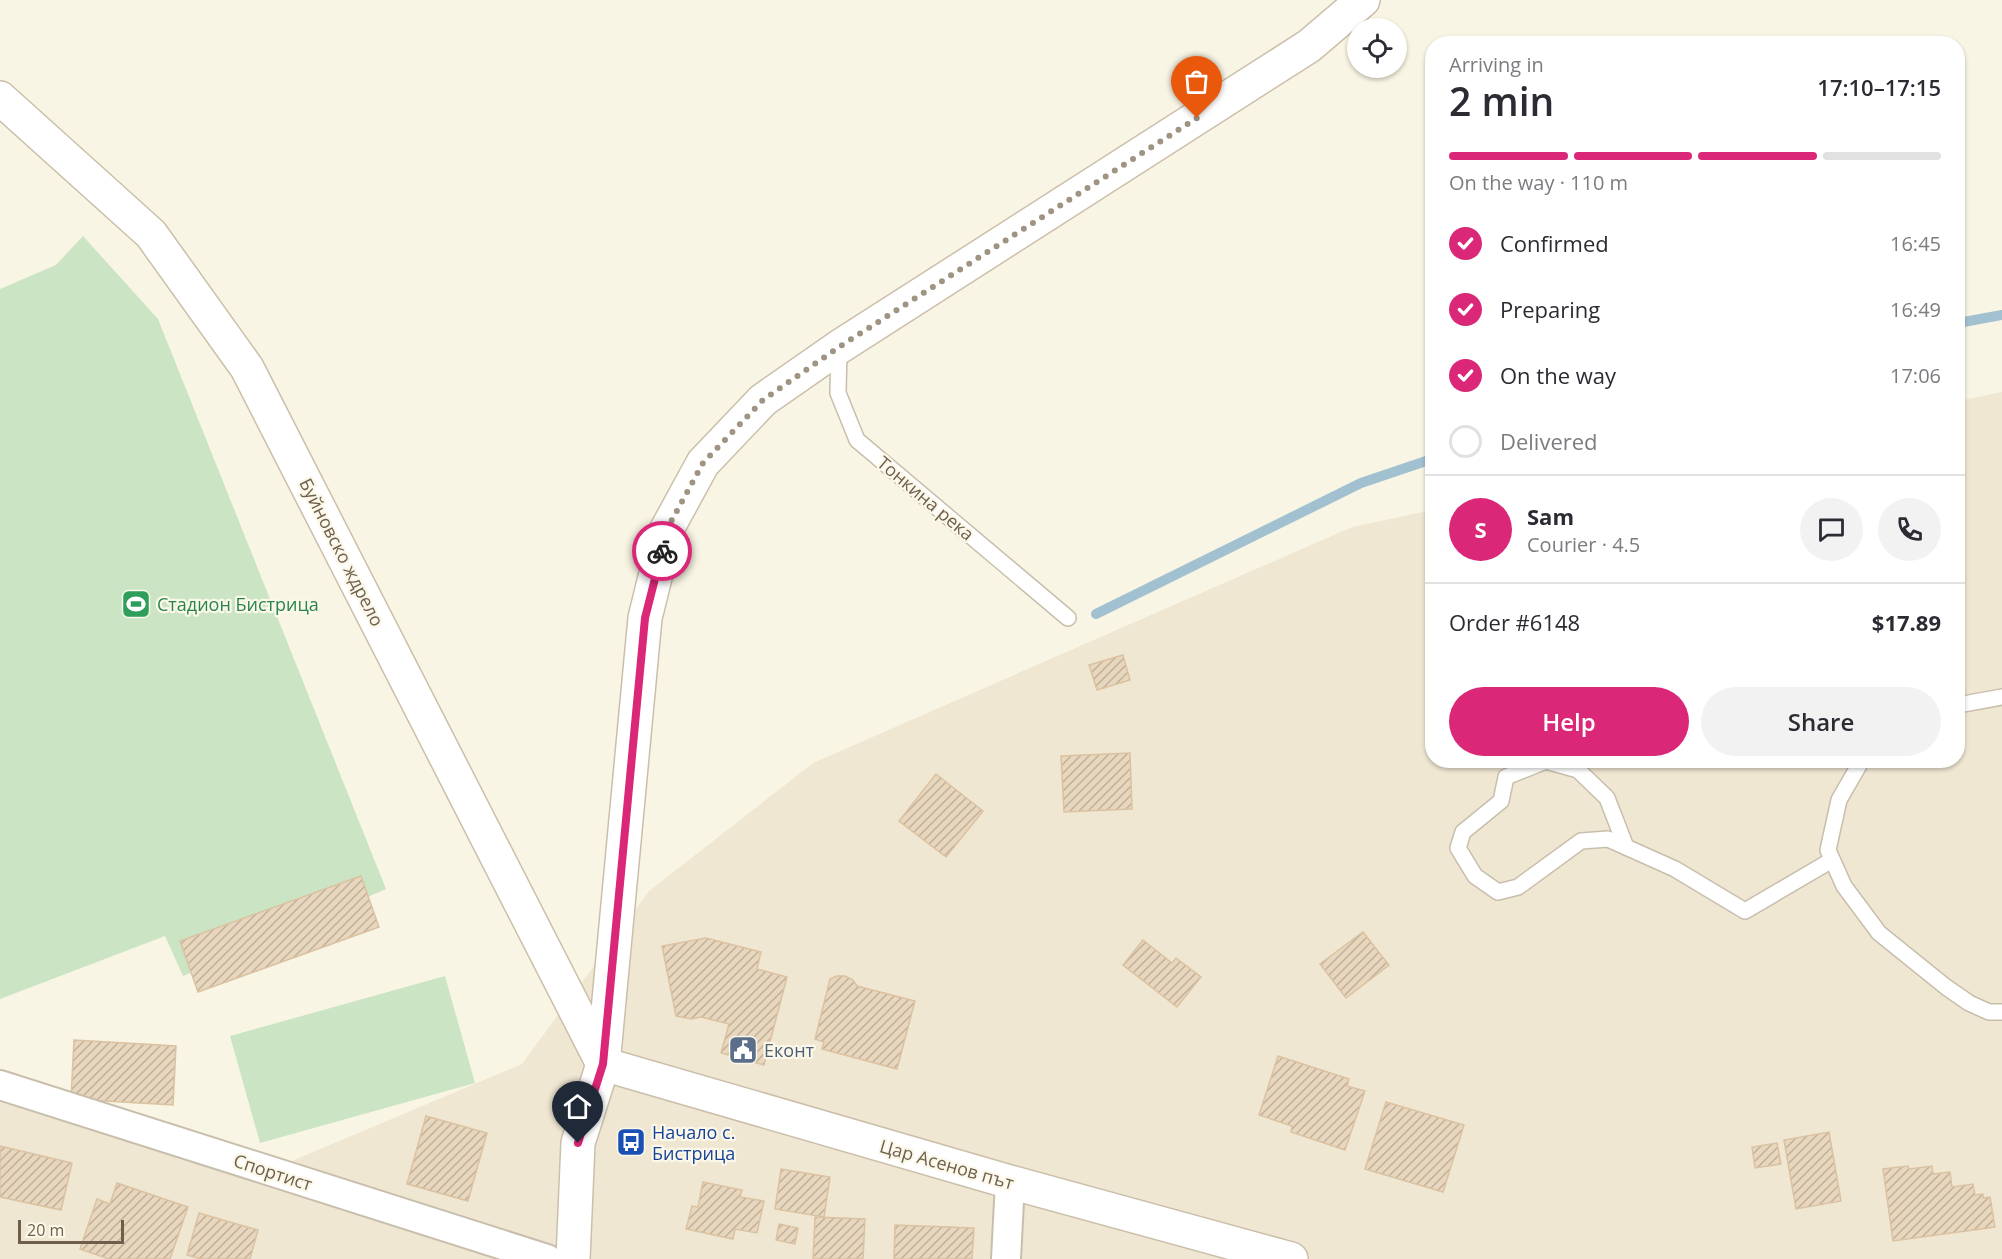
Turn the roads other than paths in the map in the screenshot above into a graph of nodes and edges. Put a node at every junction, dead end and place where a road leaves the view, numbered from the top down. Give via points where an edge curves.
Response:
1 (1363, 0) edge
2 (0, 98) edge
3 (839, 347) junction
4 (1068, 618) dead end
5 (2002, 697) edge
6 (1965, 704) edge
7 (1528, 768) edge
8 (1571, 768) edge
9 (1857, 768) edge
10 (1626, 847) junction
11 (1832, 860) junction
12 (2002, 1011) edge
13 (603, 1064) junction
14 (0, 1085) edge
15 (1010, 1182) junction
16 (547, 1259) edge
17 (573, 1259) edge
18 (1006, 1259) edge
19 (1291, 1259) edge

1 - 3 street via 1309,46
2 - 13 street, Буйновско ждрело via 151,234 247,368
3 - 4 lane, Тонкина река via 838,393 857,440
3 - 13 street via 763,400 703,463 667,529 645,618
5 - 6 lane
7 - 10 lane via 1506,777 1501,801 1463,832 1458,848 1475,876 1498,892 1518,887 1581,841 1608,840
8 - 10 lane via 1578,770 1607,798
9 - 11 lane via 1839,800 1828,850
10 - 11 lane via 1675,869 1745,911
11 - 12 lane via 1844,886 1879,933 1969,1004 1989,1012
13 - 15 street, Цар Асенов път
13 - 17 street via 578,1143
14 - 16 street, Спортист
15 - 18 street
15 - 19 street, Цар Асенов път

